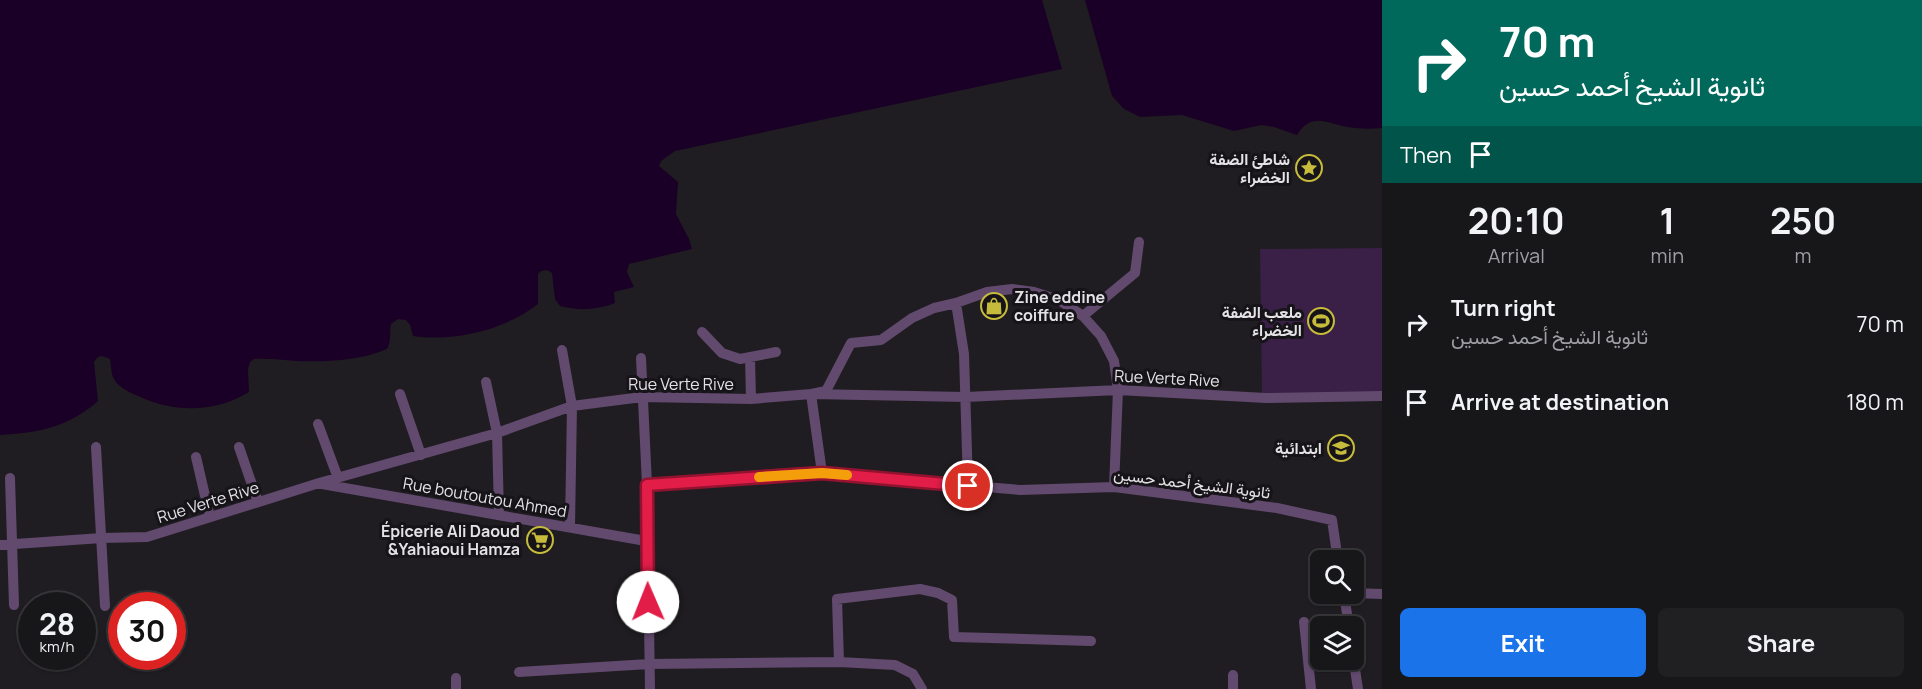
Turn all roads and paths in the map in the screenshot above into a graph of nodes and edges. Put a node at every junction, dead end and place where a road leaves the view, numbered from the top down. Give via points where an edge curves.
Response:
1 (1139, 242) dead end
2 (956, 303) junction
3 (1083, 316) junction
4 (702, 332) dead end
5 (562, 350) dead end
6 (776, 352) dead end
7 (750, 357) junction
8 (641, 358) dead end
9 (486, 382) dead end
10 (1118, 390) junction
11 (400, 394) dead end
12 (811, 394) junction
13 (1382, 396) edge
14 (642, 397) junction
15 (966, 397) junction
16 (751, 399) junction
17 (572, 406) junction
18 (318, 424) dead end
19 (497, 433) junction
20 (96, 447) dead end
21 (239, 447) dead end
22 (421, 454) junction
23 (196, 457) dead end
24 (822, 473) junction
25 (10, 478) dead end
26 (338, 478) junction
27 (319, 483) junction
28 (647, 485) junction
29 (968, 486) junction
30 (1114, 487) junction
31 (258, 502) junction
32 (499, 515) junction
33 (210, 517) junction
34 (570, 527) junction
35 (102, 538) junction
36 (646, 541) junction
37 (12, 544) junction
38 (0, 545) edge
39 (1336, 550) edge
40 (1364, 593) edge
41 (1382, 594) edge
42 (14, 605) dead end
43 (105, 606) dead end
44 (1304, 622) dead end
45 (1091, 641) dead end
46 (839, 662) junction
47 (649, 664) junction
48 (1355, 670) edge
49 (519, 672) dead end
50 (1233, 675) dead end
51 (650, 689) edge
52 (922, 689) edge
53 (1233, 689) edge
54 (1311, 689) edge
55 (1358, 689) edge

1 - 3 street via 1135,273
2 - 3 street via 987,292 1012,289 1059,300
2 - 12 street via 912,318 881,340 850,343 826,391
2 - 15 street
3 - 10 street via 1101,336 1114,361
4 - 7 street via 722,353 740,359
5 - 17 street
6 - 7 street
7 - 16 street
8 - 14 street
9 - 19 street
10 - 13 street, Rue Verte Rive via 1266,398
10 - 15 street, Rue Verte Rive
10 - 30 street
11 - 22 street
12 - 15 street, Rue Verte Rive
12 - 16 street, Rue Verte Rive
12 - 24 street
14 - 16 street, Rue Verte Rive
14 - 17 street, Rue Verte Rive
14 - 28 street
15 - 29 street
17 - 19 street, Rue Verte Rive
17 - 34 street
18 - 26 street
19 - 22 street, Rue Verte Rive
19 - 32 street
20 - 35 street
21 - 31 street
22 - 26 street, Rue Verte Rive
23 - 33 street
24 - 28 street, ثانوية الشيخ أحمد حسين
24 - 29 street, ثانوية الشيخ أحمد حسين
25 - 37 street
26 - 27 street, Rue Verte Rive
27 - 31 street, Rue Verte Rive
27 - 32 street, Rue boutoutou Ahmed
28 - 36 street
29 - 30 street, ثانوية الشيخ أحمد حسين via 1020,490
30 - 39 street, ثانوية الشيخ أحمد حسين via 1277,508 1332,520
31 - 33 street, Rue Verte Rive
32 - 34 street, Rue boutoutou Ahmed
33 - 35 street, Rue Verte Rive via 147,537
34 - 36 street, Rue boutoutou Ahmed
35 - 37 street, Rue Verte Rive
35 - 43 street
36 - 47 street
37 - 38 street, Rue Verte Rive
37 - 42 street
40 - 41 street
44 - 54 street
45 - 46 street via 954,637 952,600 920,589 837,599
46 - 47 street
46 - 52 street via 895,665 913,674
47 - 49 street
47 - 51 street
48 - 55 street
50 - 53 street

